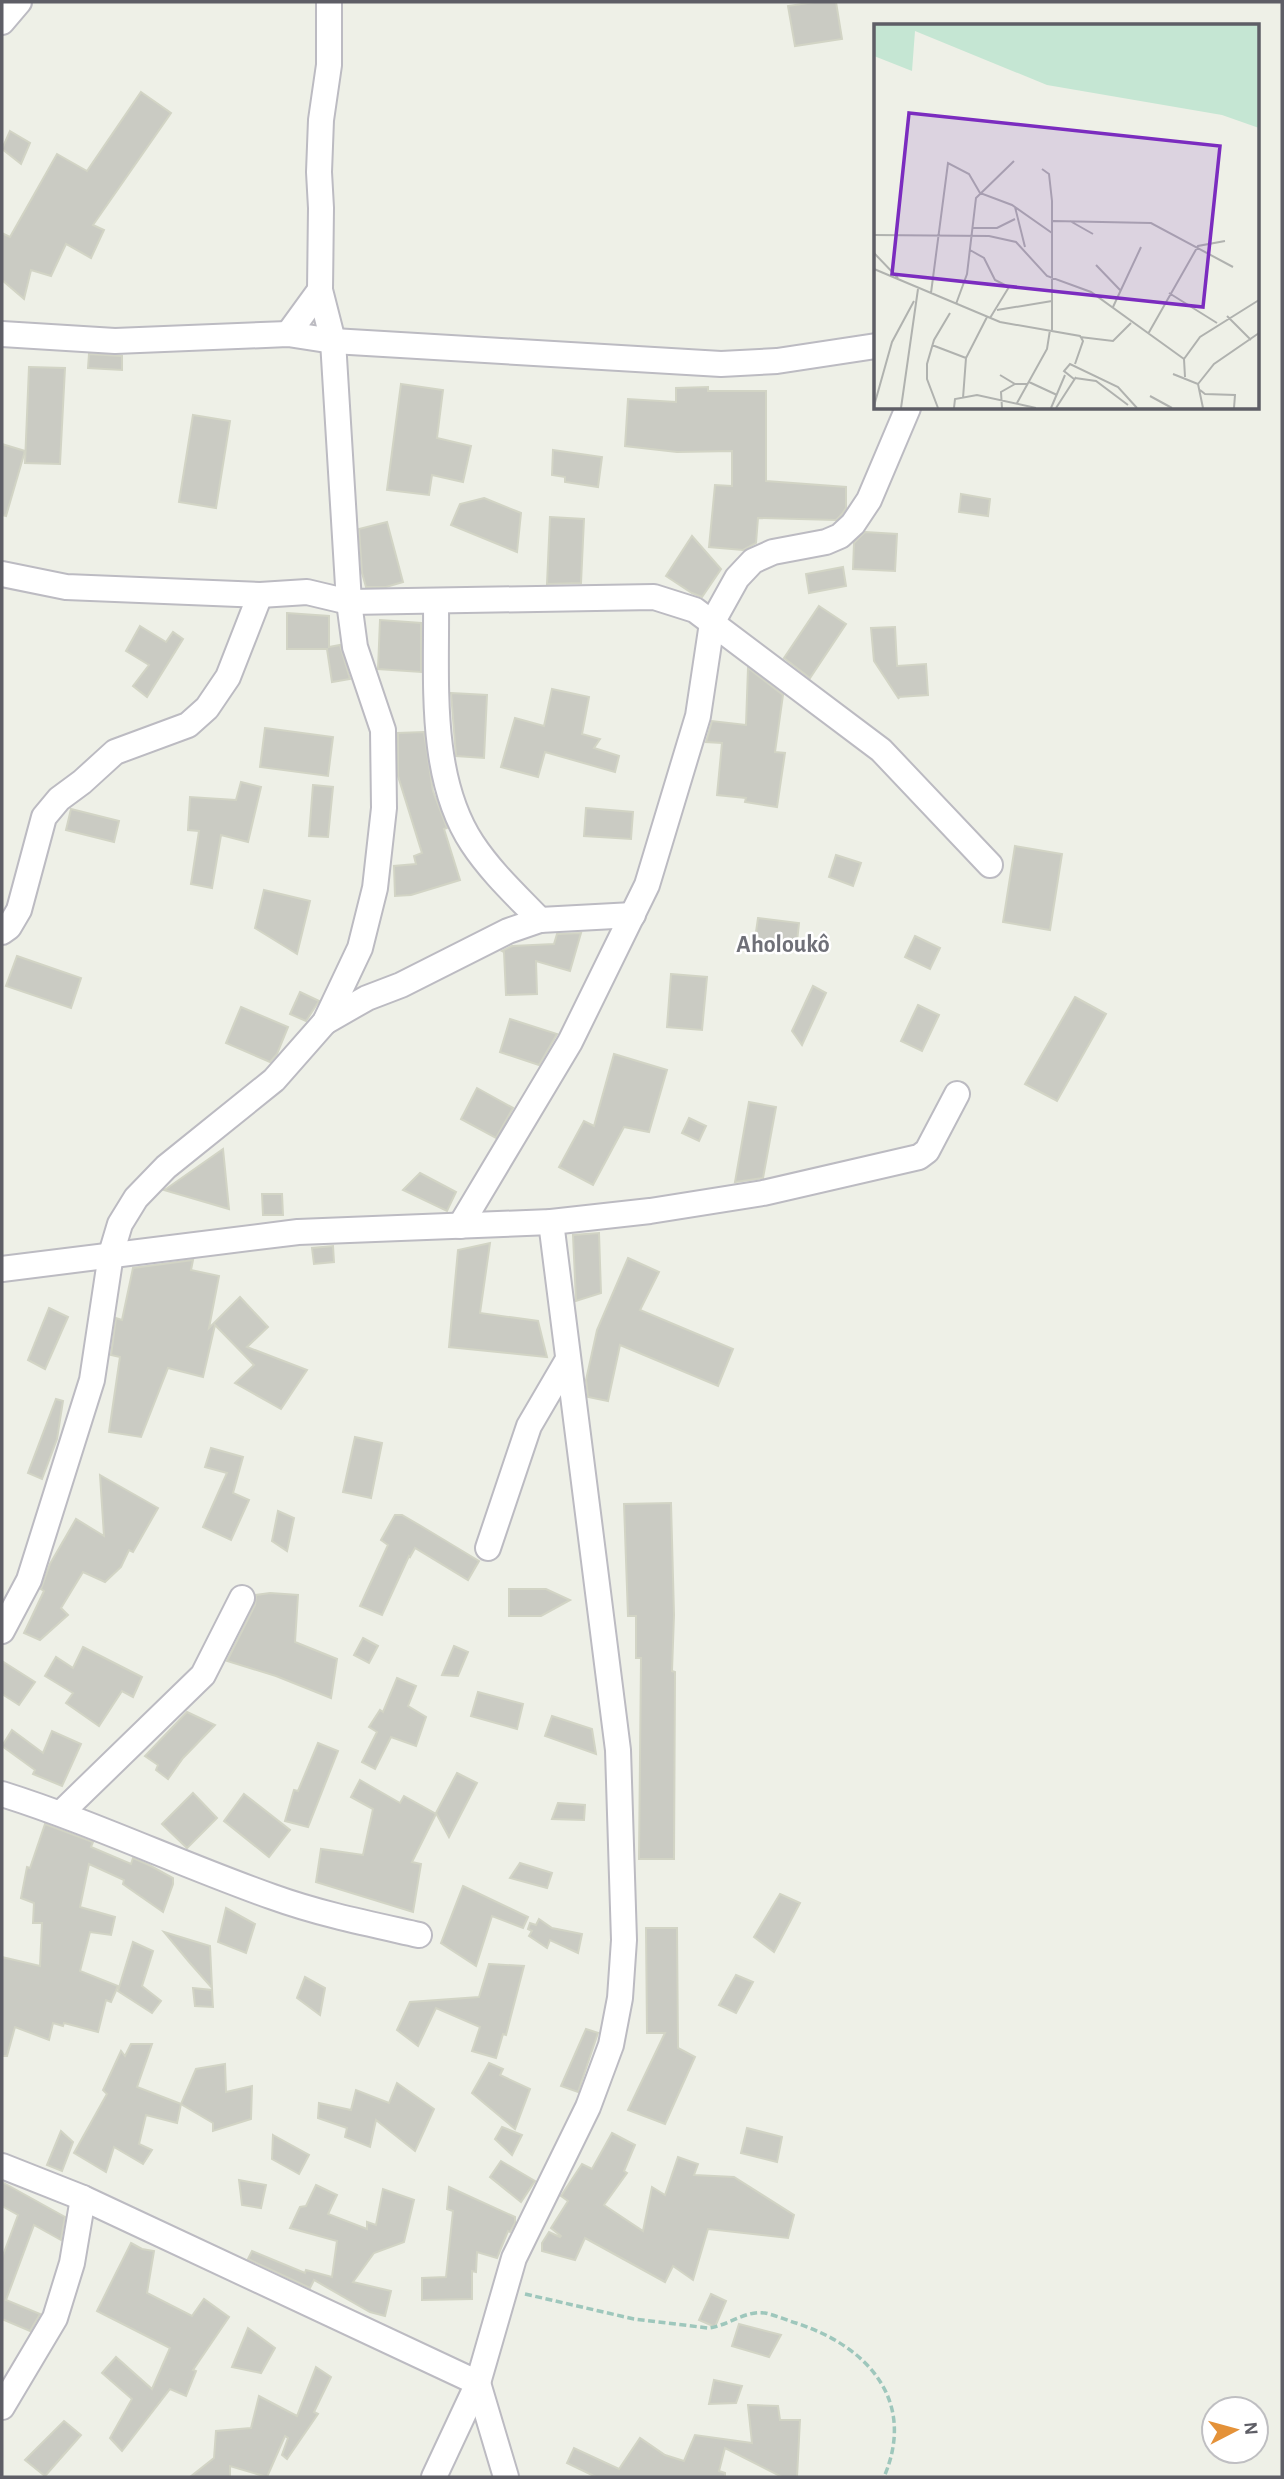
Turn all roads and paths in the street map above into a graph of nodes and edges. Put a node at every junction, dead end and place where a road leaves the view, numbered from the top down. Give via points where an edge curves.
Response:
1 (19, 2) edge
2 (329, 2) edge
3 (2, 22) edge
4 (320, 290) junction
5 (2, 334) edge
6 (288, 334) junction
7 (333, 341) junction
8 (874, 346) edge
9 (907, 410) edge
10 (2, 575) edge
11 (260, 595) junction
12 (436, 601) junction
13 (349, 602) junction
14 (712, 623) junction
15 (990, 865) dead end
16 (633, 915) junction
17 (540, 920) junction
18 (2, 932) edge
19 (325, 1023) junction
20 (957, 1094) dead end
21 (551, 1222) junction
22 (460, 1226) junction
23 (111, 1254) junction
24 (2, 1269) edge
25 (567, 1361) junction
26 (488, 1548) dead end
27 (242, 1598) dead end
28 (2, 1631) edge
29 (2, 1794) edge
30 (61, 1813) junction
31 (419, 1935) dead end
32 (2, 2166) edge
33 (83, 2198) junction
34 (505, 2290) junction
35 (478, 2383) junction
36 (2, 2407) edge
37 (435, 2477) edge
38 (506, 2477) edge
39 (884, 2477) edge

1 - 3 street
2 - 4 street via 329,65 319,172
4 - 6 street
4 - 7 street
5 - 6 street via 115,341
6 - 7 street
7 - 8 street via 721,365
7 - 13 street
9 - 14 street via 869,500 853,524 826,542 753,561 737,578
10 - 11 street via 66,587
11 - 13 street via 307,592
11 - 18 street via 229,677 207,708 188,724 116,752 44,817 19,910
12 - 13 street
12 - 14 street via 654,597 695,610
12 - 17 street via 438,744 449,793 470,841
13 - 19 street via 355,647 383,730 384,808 375,888 360,948
14 - 15 street via 881,750
14 - 16 street via 698,716 647,885
16 - 17 street
16 - 22 street via 570,1042
17 - 19 street via 367,998
19 - 23 street via 274,1080 166,1167 136,1198 120,1224
20 - 21 street via 927,1151 919,1157 763,1193
21 - 22 street
21 - 25 street
22 - 23 street via 298,1232
23 - 24 street
23 - 28 street via 92,1380 29,1580
25 - 26 street via 529,1426
25 - 34 street via 618,1750 624,1940 611,2045 589,2107 514,2258
27 - 30 street via 203,1675
29 - 30 street
30 - 31 street via 273,1897
32 - 33 street
33 - 35 street
33 - 36 street via 72,2263 55,2318
34 - 35 street
34 - 39 path via 635,2319 708,2328 767,2313 816,2329 848,2347 875,2374 893,2409 893,2455
35 - 37 street
35 - 38 street

